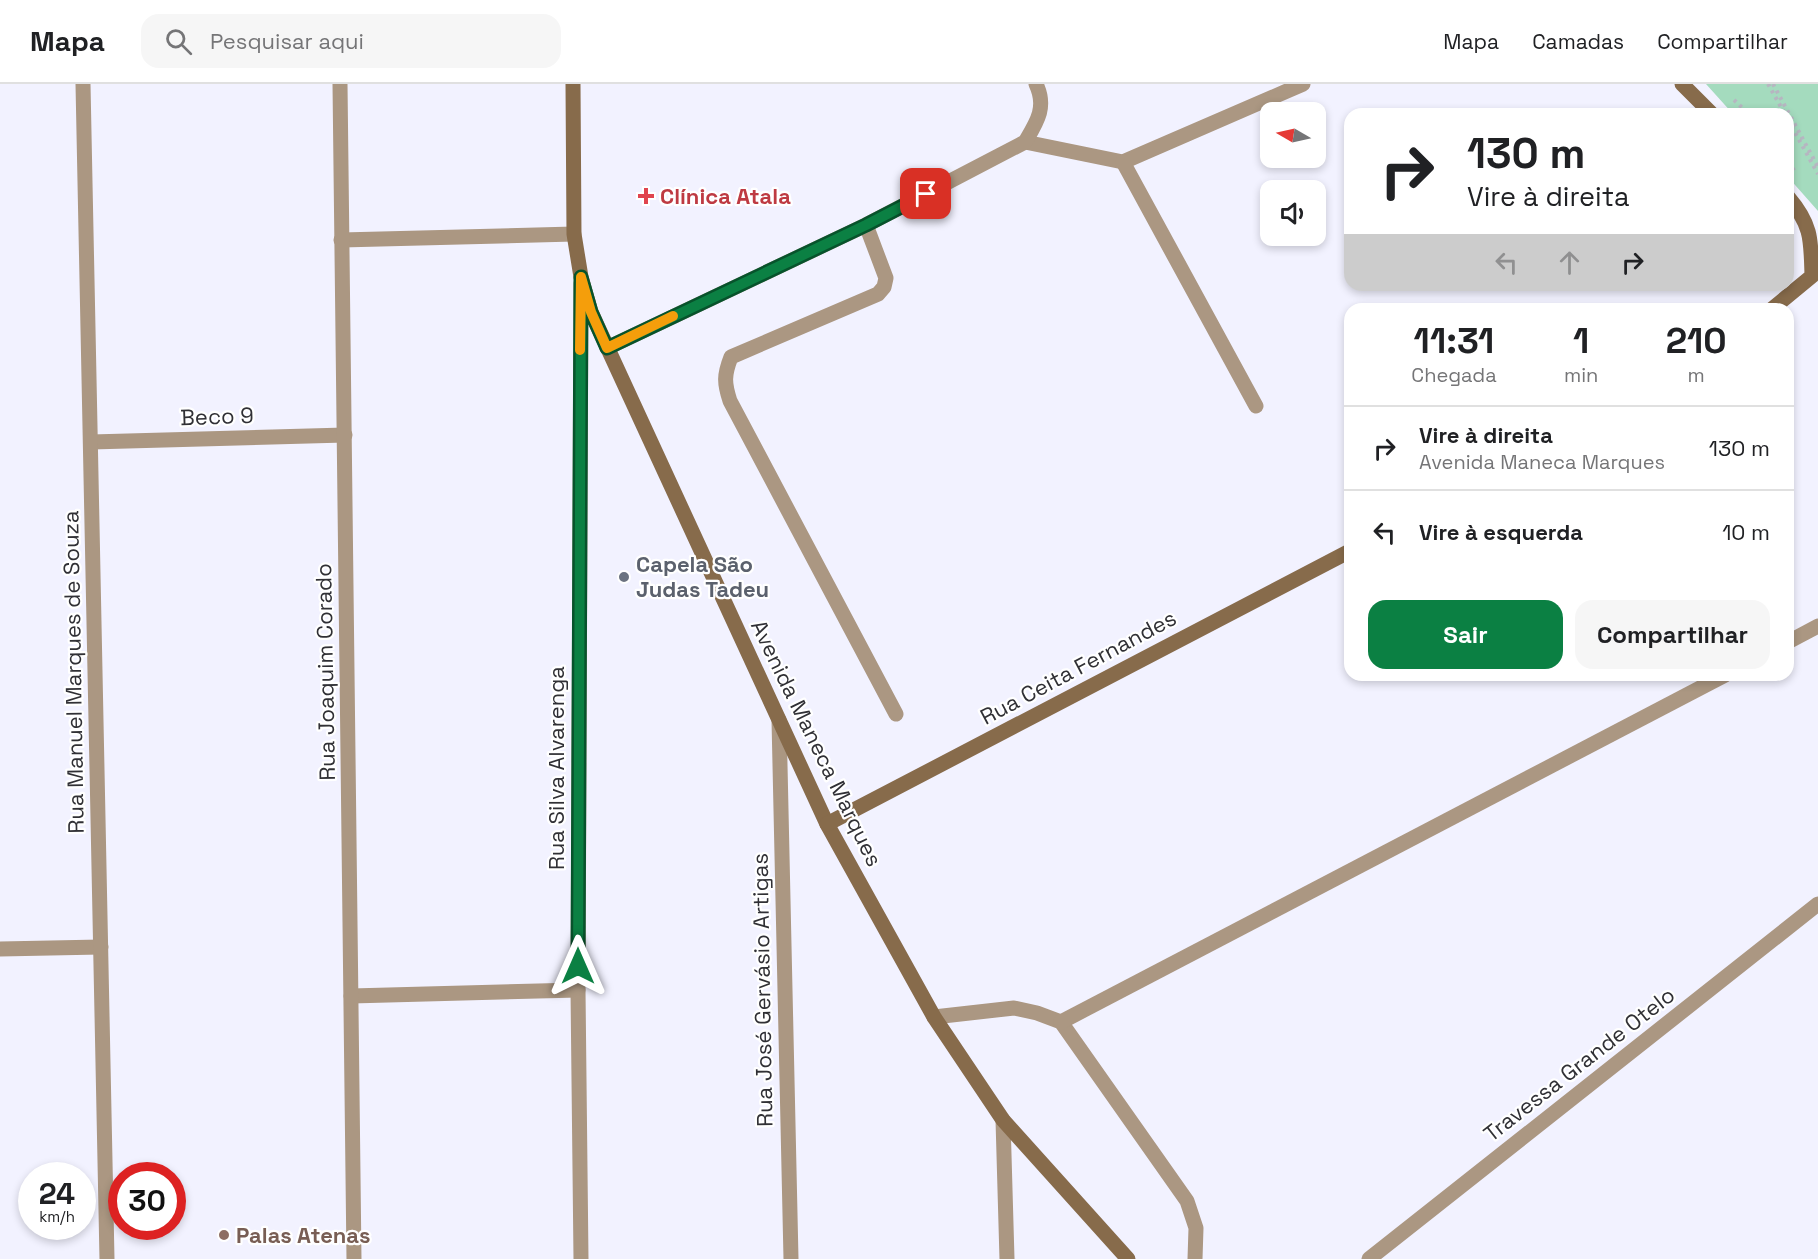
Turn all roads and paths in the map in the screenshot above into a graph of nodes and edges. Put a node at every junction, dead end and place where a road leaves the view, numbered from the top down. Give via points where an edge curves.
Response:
1 (83, 84) edge
2 (340, 84) edge
3 (573, 84) edge
4 (1036, 84) edge
5 (1303, 84) edge
6 (1682, 84) edge
7 (1768, 84) edge
8 (1773, 84) edge
9 (1706, 108) edge
10 (1782, 108) edge
11 (1786, 108) edge
12 (1794, 123) edge
13 (1794, 131) edge
14 (1025, 142) junction
15 (1123, 162) junction
16 (1818, 167) edge
17 (1818, 174) edge
18 (1794, 204) edge
19 (866, 225) junction
20 (574, 234) junction
21 (341, 240) junction
22 (1815, 276) edge
23 (581, 277) junction
24 (1780, 303) edge
25 (607, 348) junction
26 (1256, 406) dead end
27 (345, 435) junction
28 (90, 442) junction
29 (1344, 554) edge
30 (1818, 626) edge
31 (1794, 639) edge
32 (1714, 681) edge
33 (896, 714) dead end
34 (779, 720) junction
35 (828, 824) junction
36 (1818, 904) edge
37 (101, 947) junction
38 (0, 949) edge
39 (578, 990) junction
40 (351, 996) junction
41 (934, 1017) junction
42 (1061, 1022) junction
43 (1003, 1120) junction
44 (107, 1259) edge
45 (354, 1259) edge
46 (581, 1259) edge
47 (791, 1259) edge
48 (1006, 1259) edge
49 (1128, 1259) edge
50 (1195, 1259) edge
51 (1369, 1259) edge

1 - 28 street, Rua Manuel Marques de Souza
2 - 21 street, Rua Joaquim Corado
3 - 20 main road, Avenida Maneca Marques
4 - 14 street via 1042,108
5 - 15 street
6 - 9 main road
7 - 10 path
8 - 11 path
12 - 16 path
13 - 17 path
14 - 15 street
14 - 19 street
15 - 26 street
18 - 22 main road via 1803,214 1812,242
19 - 25 street
19 - 33 street via 886,278 878,294 731,357 725,387
20 - 21 street
20 - 23 main road, Avenida Maneca Marques
21 - 27 street, Rua Joaquim Corado
22 - 24 main road
23 - 25 main road, Avenida Maneca Marques
23 - 39 street, Rua Silva Alvarenga
25 - 34 main road, Avenida Maneca Marques
27 - 28 street, Beco 9
27 - 40 street, Rua Joaquim Corado
28 - 37 street, Rua Manuel Marques de Souza
29 - 35 main road, Rua Ceita Fernandes
30 - 31 street
32 - 42 street
34 - 35 main road, Avenida Maneca Marques
34 - 47 street, Rua José Gervásio Artigas
35 - 41 main road, Avenida Maneca Marques
36 - 51 street, Travessa Grande Otelo
37 - 38 street
37 - 44 street, Rua Manuel Marques de Souza
39 - 40 street
39 - 46 street, Rua Silva Alvarenga
40 - 45 street, Rua Joaquim Corado
41 - 42 street via 1014,1008
41 - 43 main road, Avenida Maneca Marques
42 - 50 street via 1187,1201 1196,1228
43 - 48 street
43 - 49 main road, Avenida Maneca Marques

